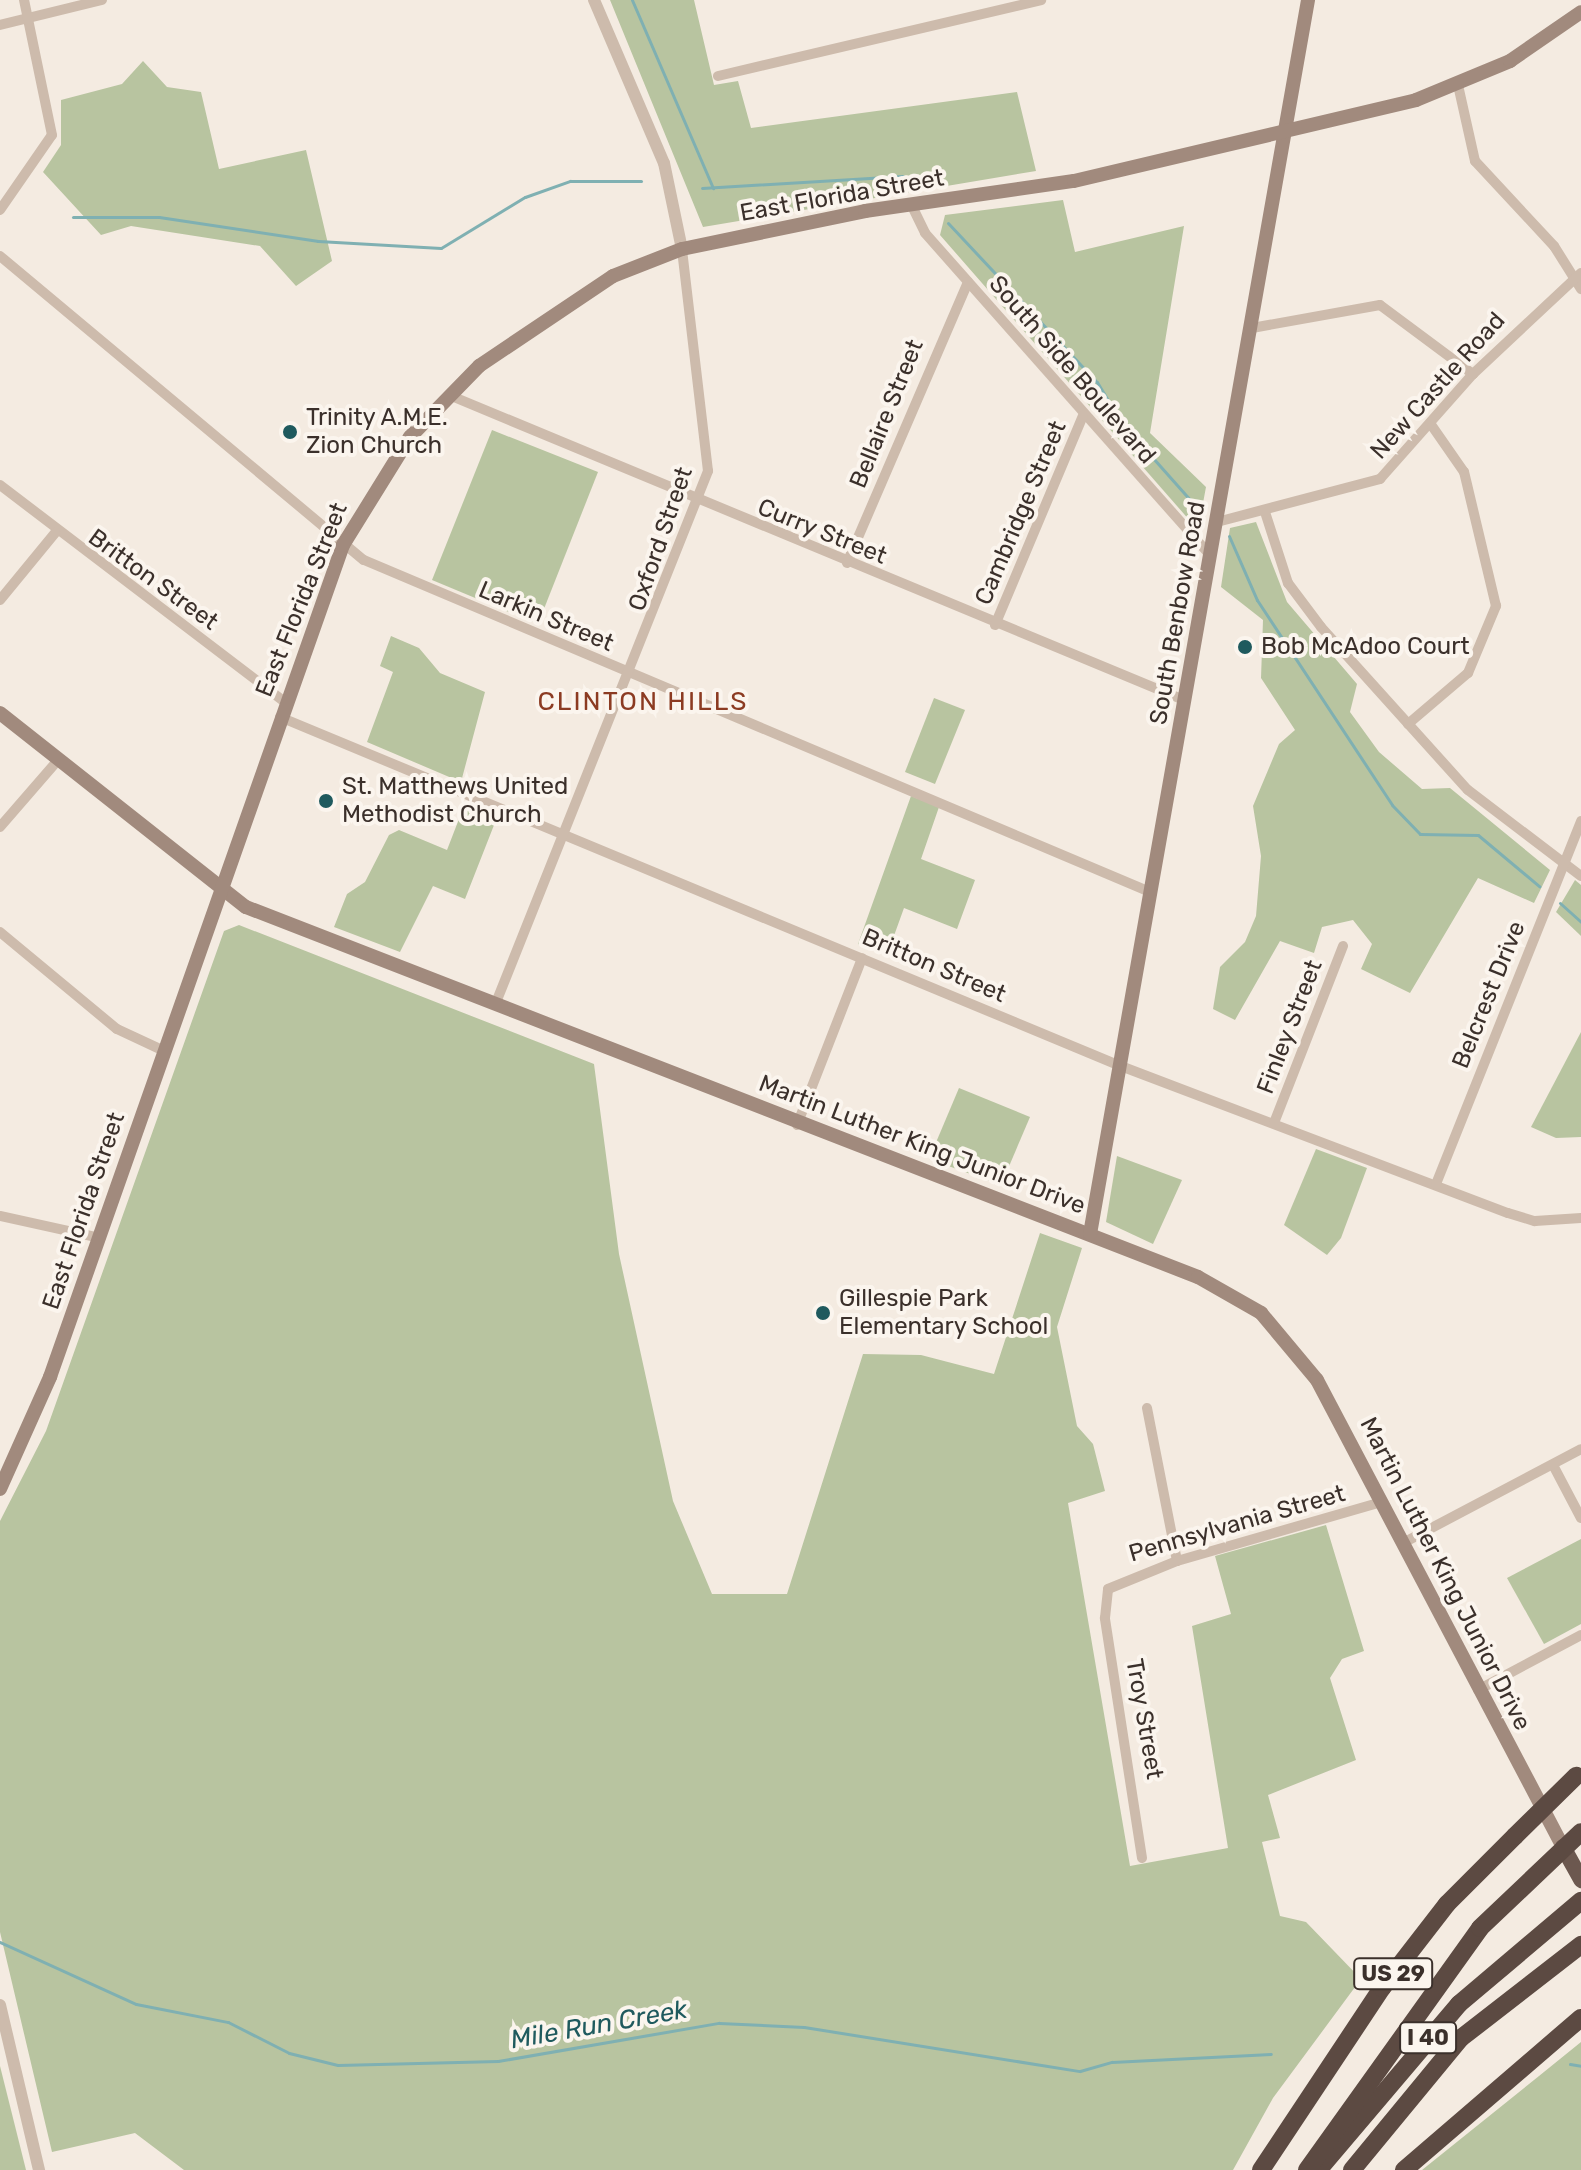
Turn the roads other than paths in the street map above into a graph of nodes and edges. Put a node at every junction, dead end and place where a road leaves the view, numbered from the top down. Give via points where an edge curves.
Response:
1 (24, 0) edge
2 (102, 0) edge
3 (594, 0) edge
4 (1041, 0) edge
5 (1308, 0) edge
6 (1581, 12) edge
7 (28, 19) junction
8 (0, 25) edge
9 (718, 76) dead end
10 (1458, 85) junction
11 (1286, 132) junction
12 (911, 204) junction
13 (0, 210) edge
14 (682, 249) junction
15 (0, 256) edge
16 (1578, 275) edge
17 (968, 282) junction
18 (1581, 289) edge
19 (1252, 328) junction
20 (1473, 374) junction
21 (449, 395) junction
22 (1083, 416) junction
23 (1432, 426) junction
24 (0, 485) edge
25 (700, 503) junction
26 (1265, 512) junction
27 (1217, 522) junction
28 (55, 533) junction
29 (343, 545) junction
30 (1211, 556) junction
31 (847, 563) junction
32 (0, 600) edge
33 (995, 625) junction
34 (631, 675) junction
35 (1184, 700) junction
36 (282, 710) junction
37 (0, 713) edge
38 (1408, 724) junction
39 (58, 760) junction
40 (1581, 821) edge
41 (0, 827) edge
42 (564, 836) junction
43 (1563, 865) junction
44 (1581, 876) edge
45 (218, 890) junction
46 (1150, 892) junction
47 (0, 932) edge
48 (1343, 946) dead end
49 (862, 958) junction
50 (495, 1005) junction
51 (162, 1050) junction
52 (1118, 1065) junction
53 (1274, 1123) junction
54 (797, 1125) junction
55 (1436, 1184) junction
56 (0, 1216) edge
57 (1581, 1218) edge
58 (1090, 1234) junction
59 (100, 1238) junction
60 (1147, 1408) dead end
61 (1581, 1449) edge
62 (1553, 1465) junction
63 (0, 1489) edge
64 (1381, 1502) junction
65 (1581, 1518) edge
66 (1403, 1543) junction
67 (1177, 1561) junction
68 (1108, 1589) joint
69 (1581, 1635) edge
70 (1478, 1690) junction
71 (1579, 1774) edge
72 (1581, 1832) edge
73 (1563, 1847) junction
74 (1142, 1858) dead end
75 (1581, 1880) edge
76 (1581, 1901) edge
77 (1579, 1947) edge
78 (0, 2005) edge
79 (1581, 2018) edge
80 (39, 2170) edge
81 (1261, 2170) edge
82 (1307, 2170) edge
83 (1318, 2170) edge
84 (1352, 2170) edge
85 (1404, 2170) edge

1 - 7 street
2 - 7 street
3 - 14 street via 664,163
4 - 9 street
5 - 11 main road, South Benbow Road
6 - 10 main road, East Florida Street
7 - 8 street
7 - 13 street via 52,135
10 - 11 main road, East Florida Street
10 - 16 street via 1475,161
11 - 12 main road, East Florida Street via 1074,181
11 - 19 main road, South Benbow Road
12 - 14 main road, East Florida Street
12 - 17 street, South Side Boulevard
14 - 21 main road, East Florida Street via 613,276 532,326
14 - 25 street, Oxford Street via 708,443
15 - 29 street, Larkin Street
16 - 18 street
16 - 20 street, New Castle Road
17 - 22 street, South Side Boulevard
17 - 31 street, Bellaire Street
19 - 20 street via 1380,305
19 - 27 main road, South Benbow Road
20 - 23 street, New Castle Road
21 - 25 street, Curry Street
21 - 29 main road, East Florida Street via 387,468
22 - 30 street, South Side Boulevard
22 - 33 street, Cambridge Street
23 - 26 street, New Castle Road via 1380,479
23 - 38 street via 1464,472 1496,606 1468,673
24 - 28 street, Britton Street
25 - 31 street, Curry Street
25 - 34 street, Oxford Street
26 - 27 street, New Castle Road
26 - 38 street via 1300,602
27 - 30 main road, South Benbow Road
28 - 32 street
28 - 36 street, Britton Street
29 - 34 street, Larkin Street via 411,582
29 - 36 main road, East Florida Street
30 - 35 main road, South Benbow Road
31 - 33 street, Curry Street
33 - 35 street, Curry Street
34 - 42 street, Oxford Street
34 - 46 street, Larkin Street
35 - 46 main road, South Benbow Road
36 - 42 street, Britton Street
36 - 45 main road, East Florida Street
37 - 39 main road, Martin Luther King Junior Drive
38 - 43 street via 1468,790
39 - 41 street
39 - 45 main road, Martin Luther King Junior Drive
40 - 43 street, Belcrest Drive
42 - 49 street, Britton Street
42 - 50 street, Oxford Street
43 - 44 street
43 - 55 street, Belcrest Drive
45 - 50 main road, Martin Luther King Junior Drive via 314,937
45 - 51 main road, East Florida Street
46 - 52 main road, South Benbow Road
47 - 51 street via 117,1029
48 - 53 street, Finley Street
49 - 52 street, Britton Street
49 - 54 street
50 - 54 main road, Martin Luther King Junior Drive
51 - 59 main road, East Florida Street
52 - 53 street, Britton Street
52 - 58 main road, South Benbow Road
53 - 55 street, Britton Street
54 - 58 main road, Martin Luther King Junior Drive
55 - 57 street, Britton Street via 1535,1221
56 - 59 street
58 - 64 main road, Martin Luther King Junior Drive via 1210,1283 1270,1320 1317,1380
59 - 63 main road, East Florida Street
60 - 67 street
61 - 62 street
62 - 65 street
62 - 66 street
64 - 66 main road, Martin Luther King Junior Drive
64 - 67 street, Pennsylvania Street
66 - 70 main road, Martin Luther King Junior Drive
67 - 68 street, Pennsylvania Street
68 - 74 street, Troy Street via 1105,1618
69 - 70 street
70 - 73 main road, Martin Luther King Junior Drive
71 - 81 highway, US 29, bridge via 1447,1904 1382,1988
72 - 73 highway
73 - 75 highway, Martin Luther King Junior Drive
73 - 82 highway via 1480,1928
76 - 83 highway, I 40 via 1459,2004
77 - 84 highway, I 40 via 1461,2038
78 - 80 street
79 - 85 highway

